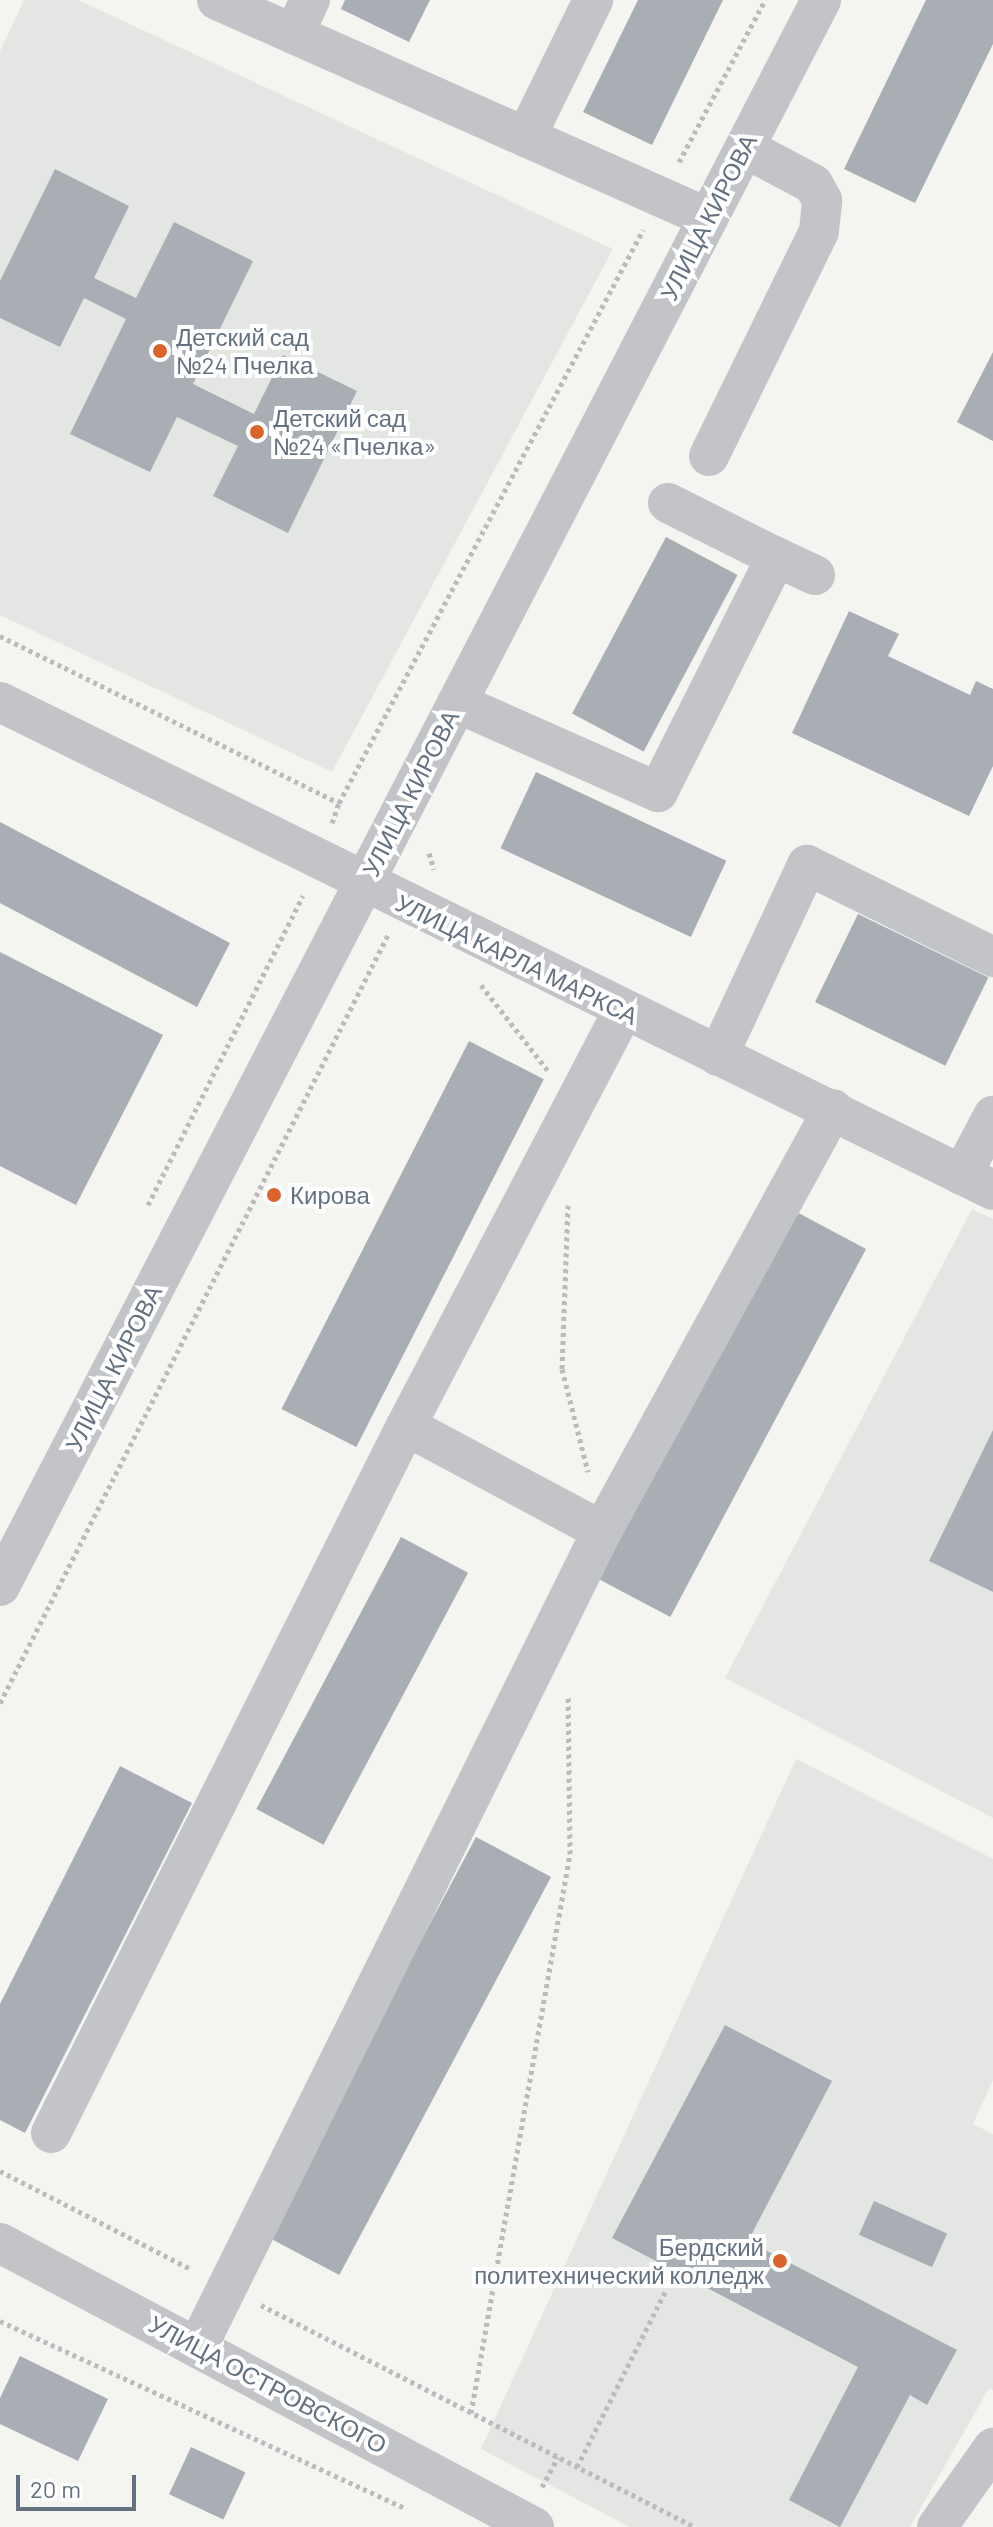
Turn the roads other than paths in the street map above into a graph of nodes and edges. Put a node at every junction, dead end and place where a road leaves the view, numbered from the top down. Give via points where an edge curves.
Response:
1 (217, 0) edge
2 (593, 0) edge
3 (821, 0) edge
4 (302, 17) edge
5 (526, 137) junction
6 (745, 148) junction
7 (708, 218) junction
8 (709, 456) dead end
9 (668, 503) dead end
10 (776, 557) junction
11 (815, 575) dead end
12 (0, 702) edge
13 (457, 703) junction
14 (363, 885) junction
15 (993, 957) edge
16 (623, 1011) junction
17 (718, 1056) junction
18 (833, 1109) junction
19 (993, 1116) edge
20 (977, 1182) edge
21 (406, 1426) junction
22 (602, 1531) junction
23 (0, 1586) edge
24 (51, 2133) dead end
25 (0, 2243) edge
26 (198, 2346) junction
27 (993, 2448) edge
28 (979, 2490) edge
29 (534, 2527) edge
30 (937, 2527) edge

1 - 4 street
2 - 5 street
3 - 6 street, УЛИЦА КИРОВА
4 - 5 street
5 - 7 street
6 - 7 street, УЛИЦА КИРОВА
6 - 8 street via 813,184 822,200 819,231
7 - 13 street, УЛИЦА КИРОВА
9 - 10 street
10 - 11 street
10 - 13 street via 658,792
12 - 14 street, УЛИЦА КАРЛА МАРКСА
13 - 14 street, УЛИЦА КИРОВА
14 - 16 street, УЛИЦА КАРЛА МАРКСА
14 - 23 street, УЛИЦА КИРОВА
15 - 17 street via 807,865
16 - 17 street, УЛИЦА КАРЛА МАРКСА
16 - 21 street
17 - 18 street, УЛИЦА КАРЛА МАРКСА
18 - 20 street, УЛИЦА КАРЛА МАРКСА
18 - 22 street
19 - 20 street
21 - 22 street
21 - 24 street
22 - 26 street
25 - 26 street, УЛИЦА ОСТРОВСКОГО
26 - 29 street, УЛИЦА ОСТРОВСКОГО
27 - 28 street
28 - 30 street

